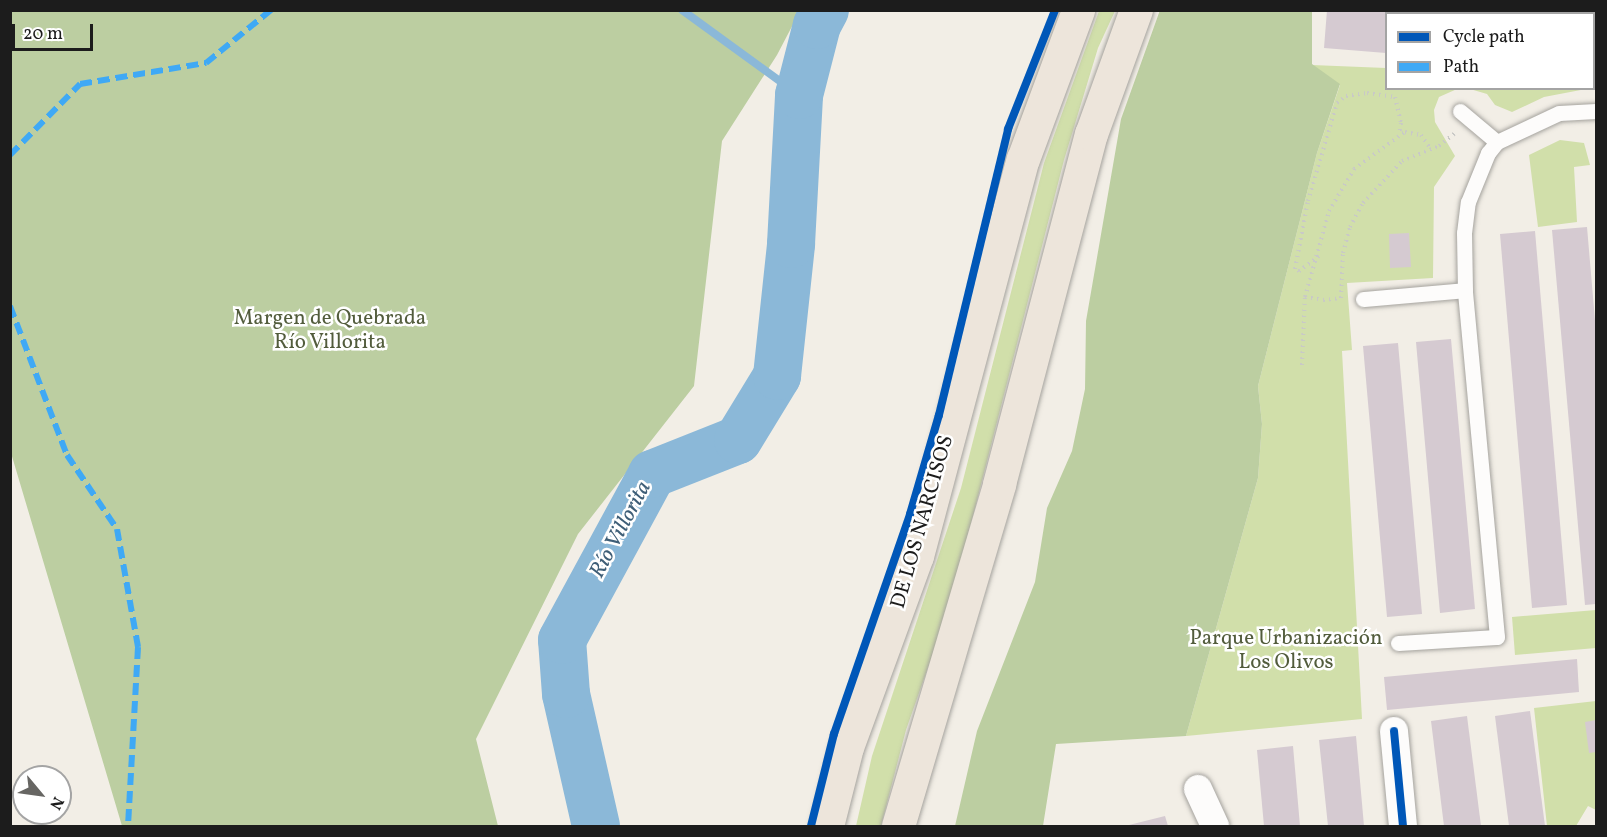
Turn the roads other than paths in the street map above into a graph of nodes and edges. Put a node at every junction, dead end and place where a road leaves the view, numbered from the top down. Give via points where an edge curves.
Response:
1 (1078, 10) edge
2 (1136, 10) edge
3 (1596, 111) edge
4 (1465, 116) road end
5 (1497, 142) junction
6 (1465, 290) junction
7 (1363, 299) dead end
8 (1398, 643) dead end
9 (1394, 731) dead end
10 (1198, 789) dead end
11 (827, 826) edge
12 (898, 826) edge
13 (1215, 826) edge
14 (1403, 826) edge

1 - 11 main road, DE LOS NARCISOS via 1023,159 917,556 847,747
2 - 12 main road via 1091,134 999,484
3 - 5 lane via 1559,113
4 - 5 lane
5 - 6 lane via 1488,153 1468,202
6 - 7 lane
6 - 8 lane via 1497,637
9 - 14 street
10 - 13 street

